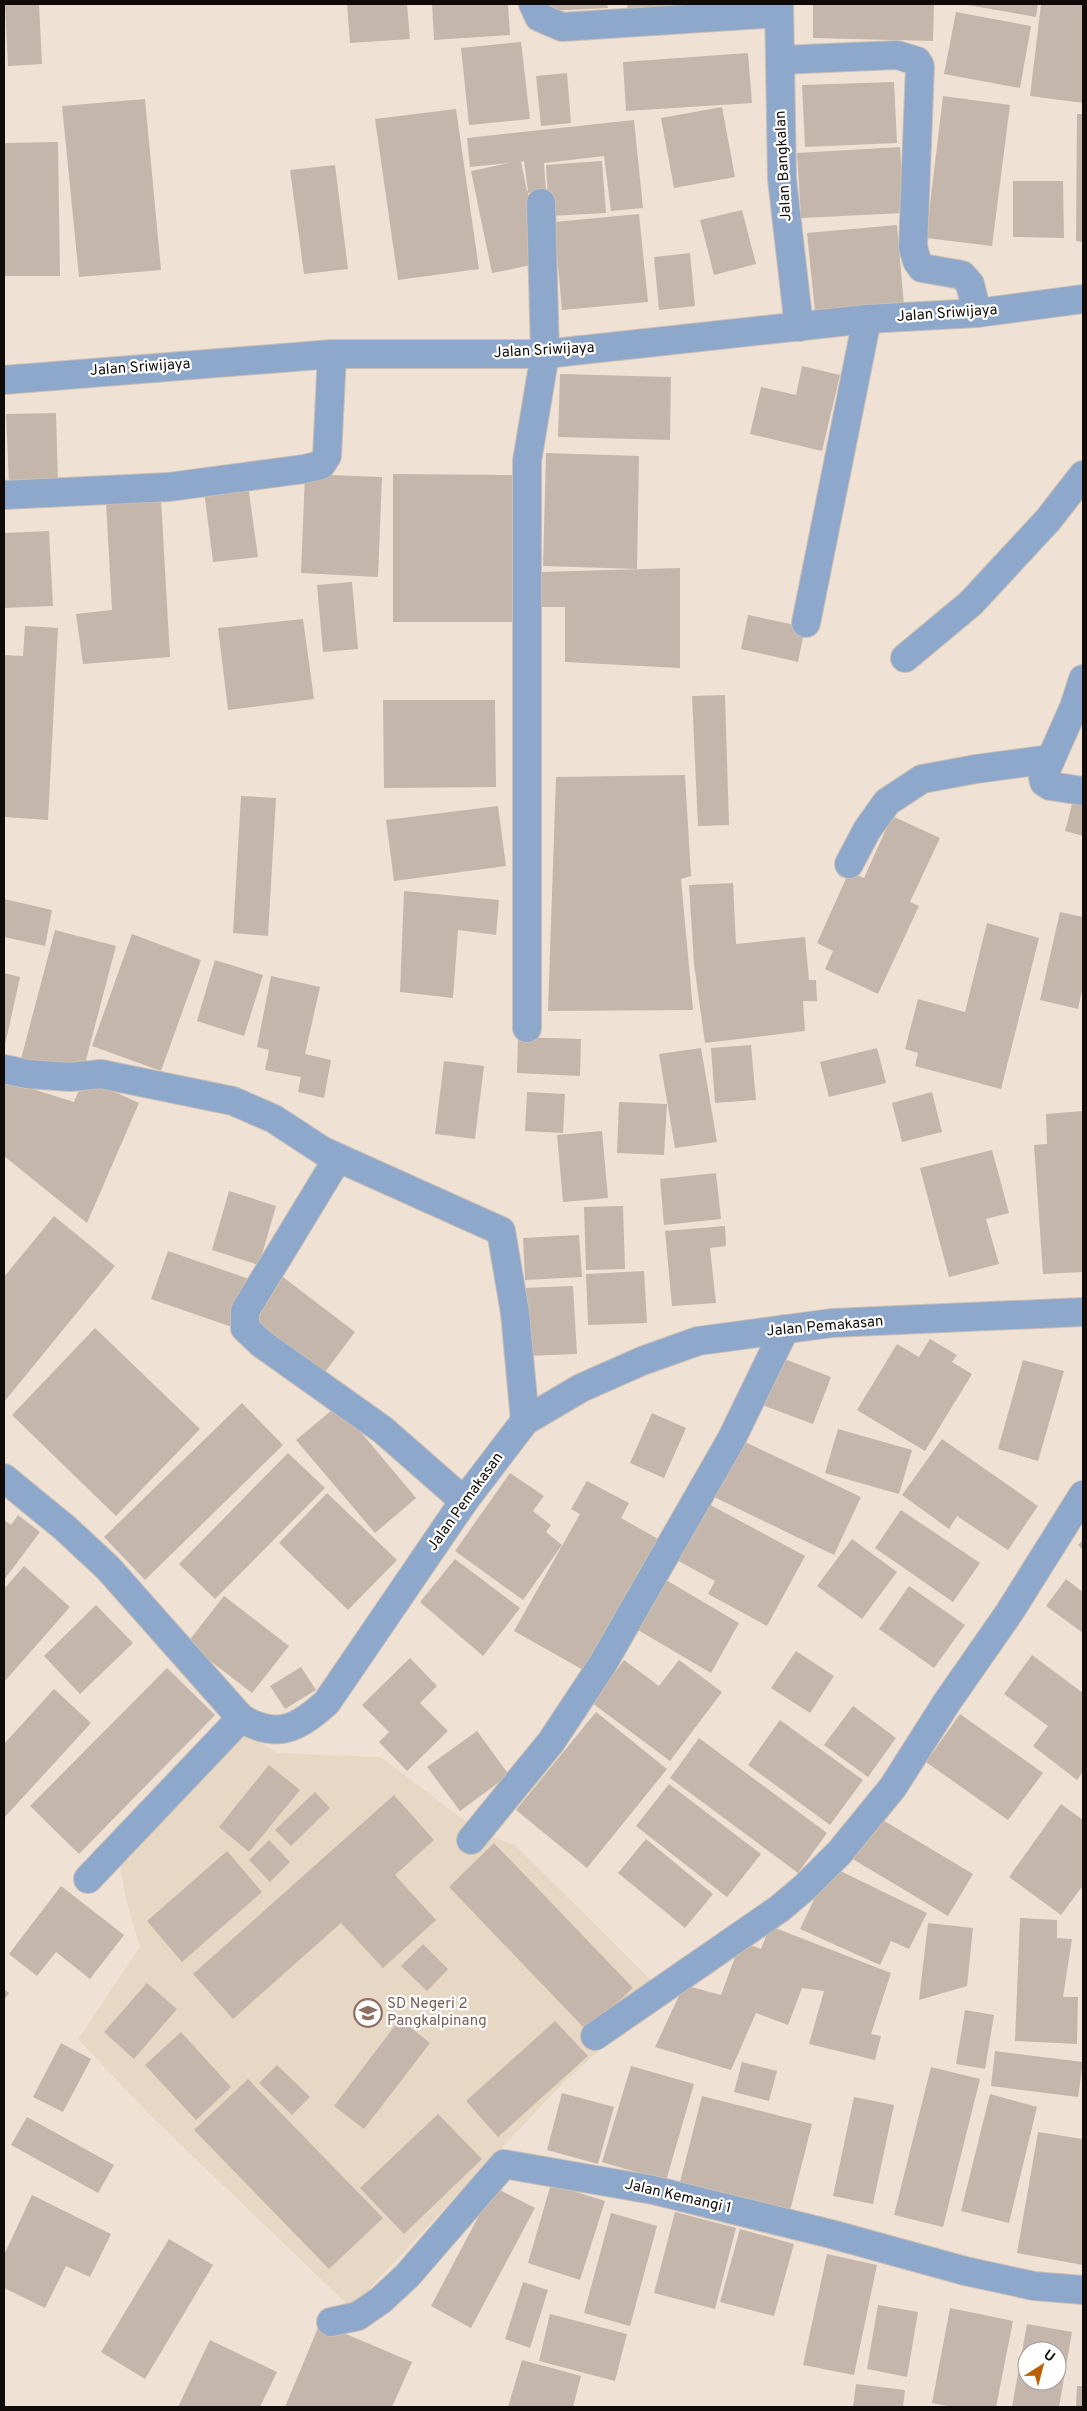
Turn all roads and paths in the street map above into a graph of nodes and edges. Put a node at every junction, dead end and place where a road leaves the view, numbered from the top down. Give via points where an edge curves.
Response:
1 (533, 4) edge
2 (779, 8) edge
3 (780, 60) junction
4 (541, 204) dead end
5 (1083, 299) edge
6 (977, 314) junction
7 (867, 319) junction
8 (799, 327) junction
9 (332, 354) junction
10 (545, 354) junction
11 (4, 380) edge
12 (1083, 475) edge
13 (4, 495) edge
14 (806, 623) dead end
15 (905, 658) dead end
16 (1083, 679) edge
17 (1051, 759) junction
18 (1083, 791) edge
19 (849, 864) dead end
20 (527, 1028) dead end
21 (4, 1069) edge
22 (338, 1158) junction
23 (1083, 1312) edge
24 (785, 1329) junction
25 (525, 1421) junction
26 (4, 1478) edge
27 (1083, 1495) edge
28 (464, 1501) junction
29 (242, 1718) junction
30 (471, 1840) dead end
31 (88, 1879) dead end
32 (595, 2036) dead end
33 (1083, 2290) edge
34 (331, 2322) dead end

1 - 2 street via 539,17 562,27
2 - 3 street, Jalan Bangkalan
3 - 6 street via 897,55 917,61 920,66 913,247 922,268 962,275 970,284
3 - 8 street, Jalan Bangkalan via 782,179
4 - 10 street
5 - 6 street, Jalan Sriwijaya
6 - 7 street, Jalan Sriwijaya
7 - 8 street, Jalan Sriwijaya
7 - 14 street
8 - 10 street, Jalan Sriwijaya
9 - 10 street, Jalan Sriwijaya
9 - 11 street, Jalan Sriwijaya
9 - 13 street via 327,456 321,465 169,487
10 - 20 street via 527,461
12 - 15 street via 1048,520 971,603
16 - 17 street
17 - 18 street via 1044,782 1050,786
17 - 19 street via 922,779 888,802 867,830
21 - 22 street via 70,1077 101,1074 233,1101 274,1118 323,1152
22 - 25 street via 501,1231 515,1313
22 - 28 street via 246,1311 245,1328 262,1344 383,1430
23 - 24 street, Jalan Pemakasan via 832,1323
24 - 25 street, Jalan Pemakasan via 698,1341 581,1388
24 - 30 street via 731,1440 602,1665 551,1742
25 - 28 street, Jalan Pemakasan
26 - 29 street, Jalan Pemakasan via 108,1568
27 - 32 street via 1009,1614 893,1787 840,1852 779,1909
28 - 29 street, Jalan Pemakasan via 327,1702 308,1720 289,1728 272,1730
29 - 31 street
33 - 34 street, Jalan Kemangi 1 via 1034,2286 965,2271 653,2190 504,2164 407,2276 381,2300 358,2316

